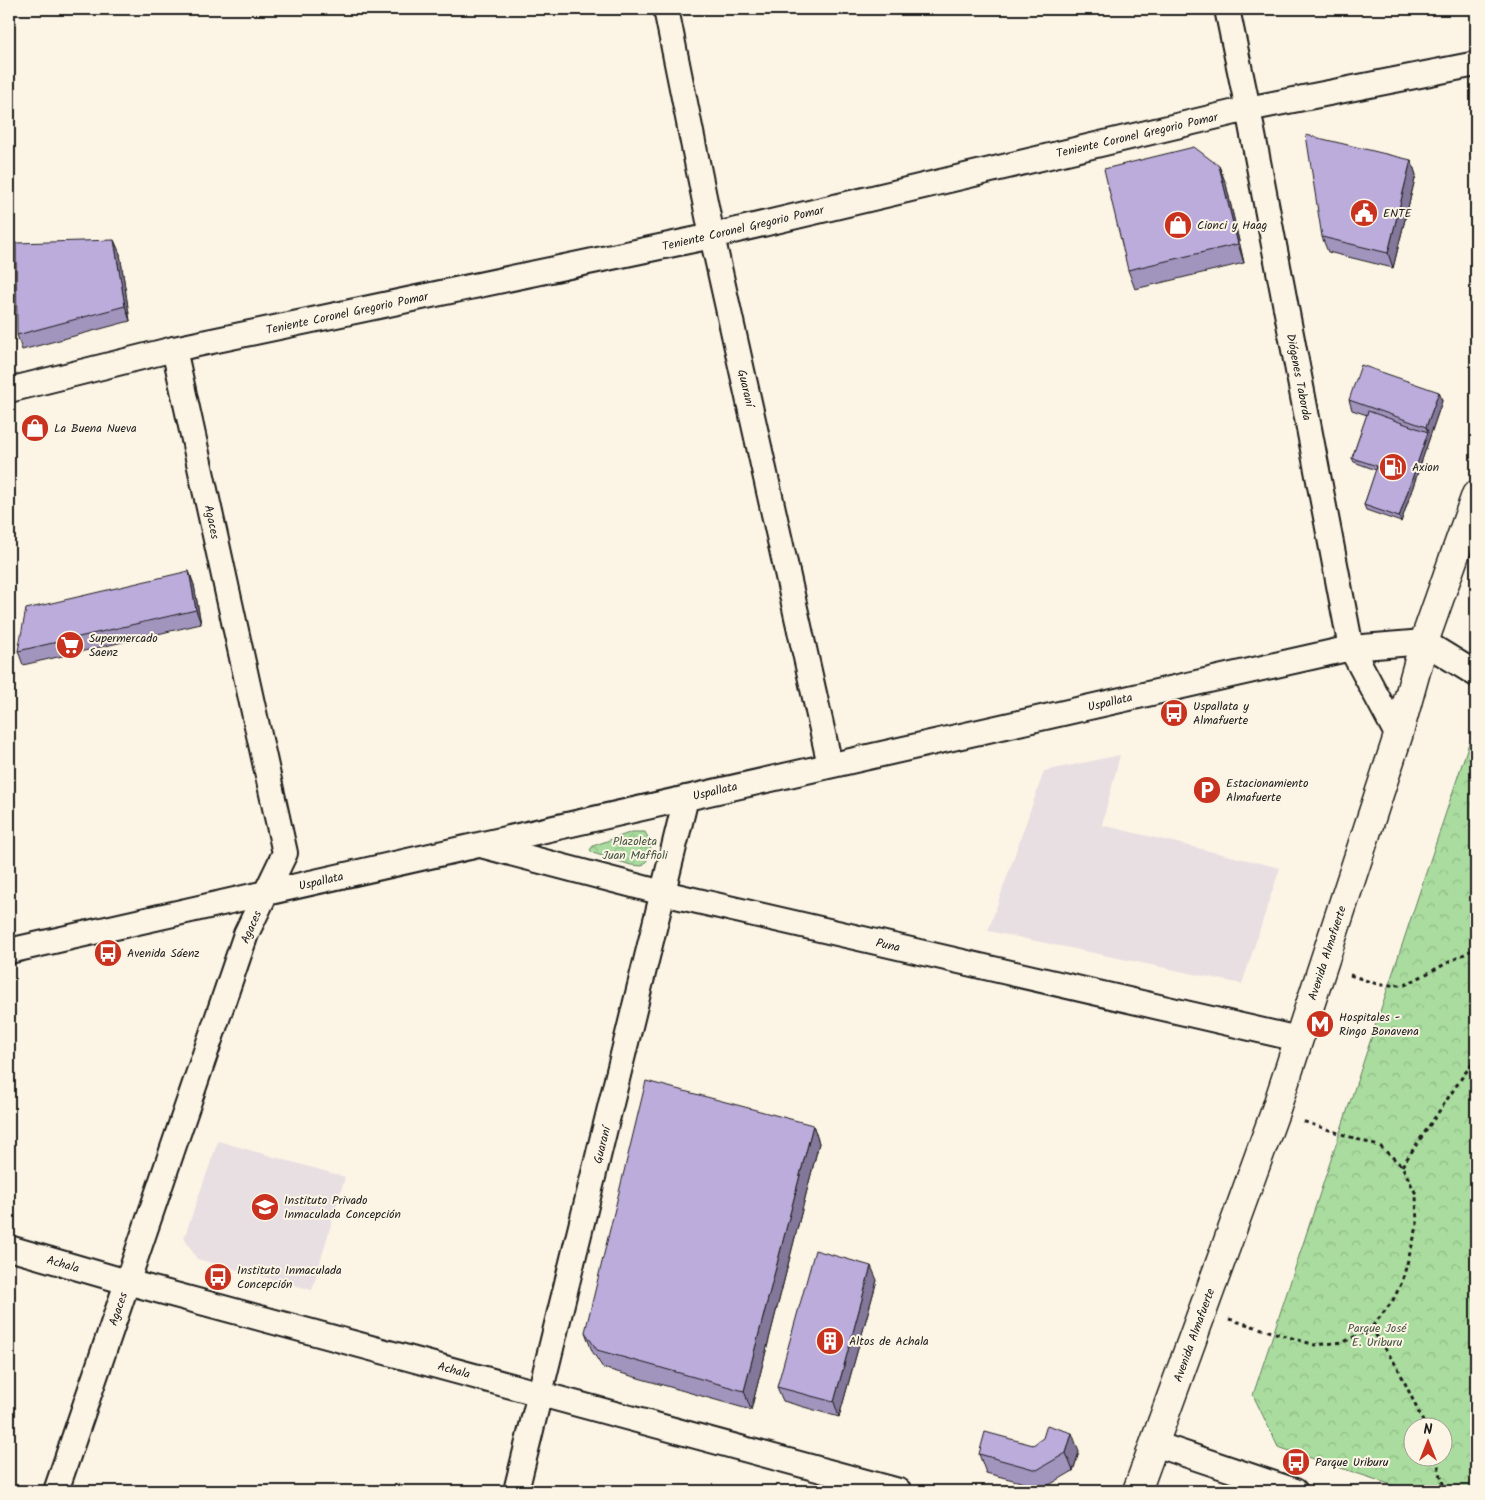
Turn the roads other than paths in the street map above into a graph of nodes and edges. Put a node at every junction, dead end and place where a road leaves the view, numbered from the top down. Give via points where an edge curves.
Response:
1 (666, 9) edge
2 (1227, 9) edge
3 (1476, 64) edge
4 (1248, 109) junction
5 (712, 236) junction
6 (174, 349) junction
7 (9, 390) edge
8 (1476, 495) edge
9 (1424, 642) junction
10 (1351, 648) junction
11 (1476, 674) edge
12 (1398, 736) junction
13 (830, 766) junction
14 (686, 798) junction
15 (480, 845) junction
16 (663, 893) junction
17 (266, 894) junction
18 (9, 951) edge
19 (1298, 1039) junction
20 (9, 1248) edge
21 (127, 1282) junction
22 (541, 1393) junction
23 (1155, 1444) junction
24 (56, 1491) edge
25 (516, 1491) edge
26 (899, 1491) edge
27 (1138, 1491) edge
28 (1295, 1491) edge

1 - 5 street, Guaraní
2 - 4 street, Diógenes Taborda
3 - 4 street, Teniente Coronel Gregorio Pomar
4 - 5 street, Teniente Coronel Gregorio Pomar
4 - 10 street, Diógenes Taborda
5 - 6 street, Teniente Coronel Gregorio Pomar
5 - 13 street, Guaraní
6 - 7 street, Teniente Coronel Gregorio Pomar
6 - 17 street, Agaces via 285,853
8 - 9 main road, Avenida Almafuerte
9 - 10 street, Uspallata
9 - 11 street
9 - 12 main road, Avenida Almafuerte
10 - 12 street, Diógenes Taborda
10 - 13 street, Uspallata
12 - 19 main road, Avenida Almafuerte
13 - 14 street, Uspallata
14 - 15 street, Uspallata
14 - 16 street, Guaraní
15 - 16 street, Puna
15 - 17 street, Uspallata
16 - 19 street, Puna
16 - 22 street, Guaraní
17 - 18 street, Uspallata
17 - 21 street, Agaces via 246,934
19 - 23 main road, Avenida Almafuerte via 1275,1112
20 - 21 street, Achala
21 - 22 street, Achala
21 - 24 street, Agaces
22 - 25 street, Guaraní
22 - 26 street, Achala
23 - 27 main road, Avenida Almafuerte
23 - 28 street

